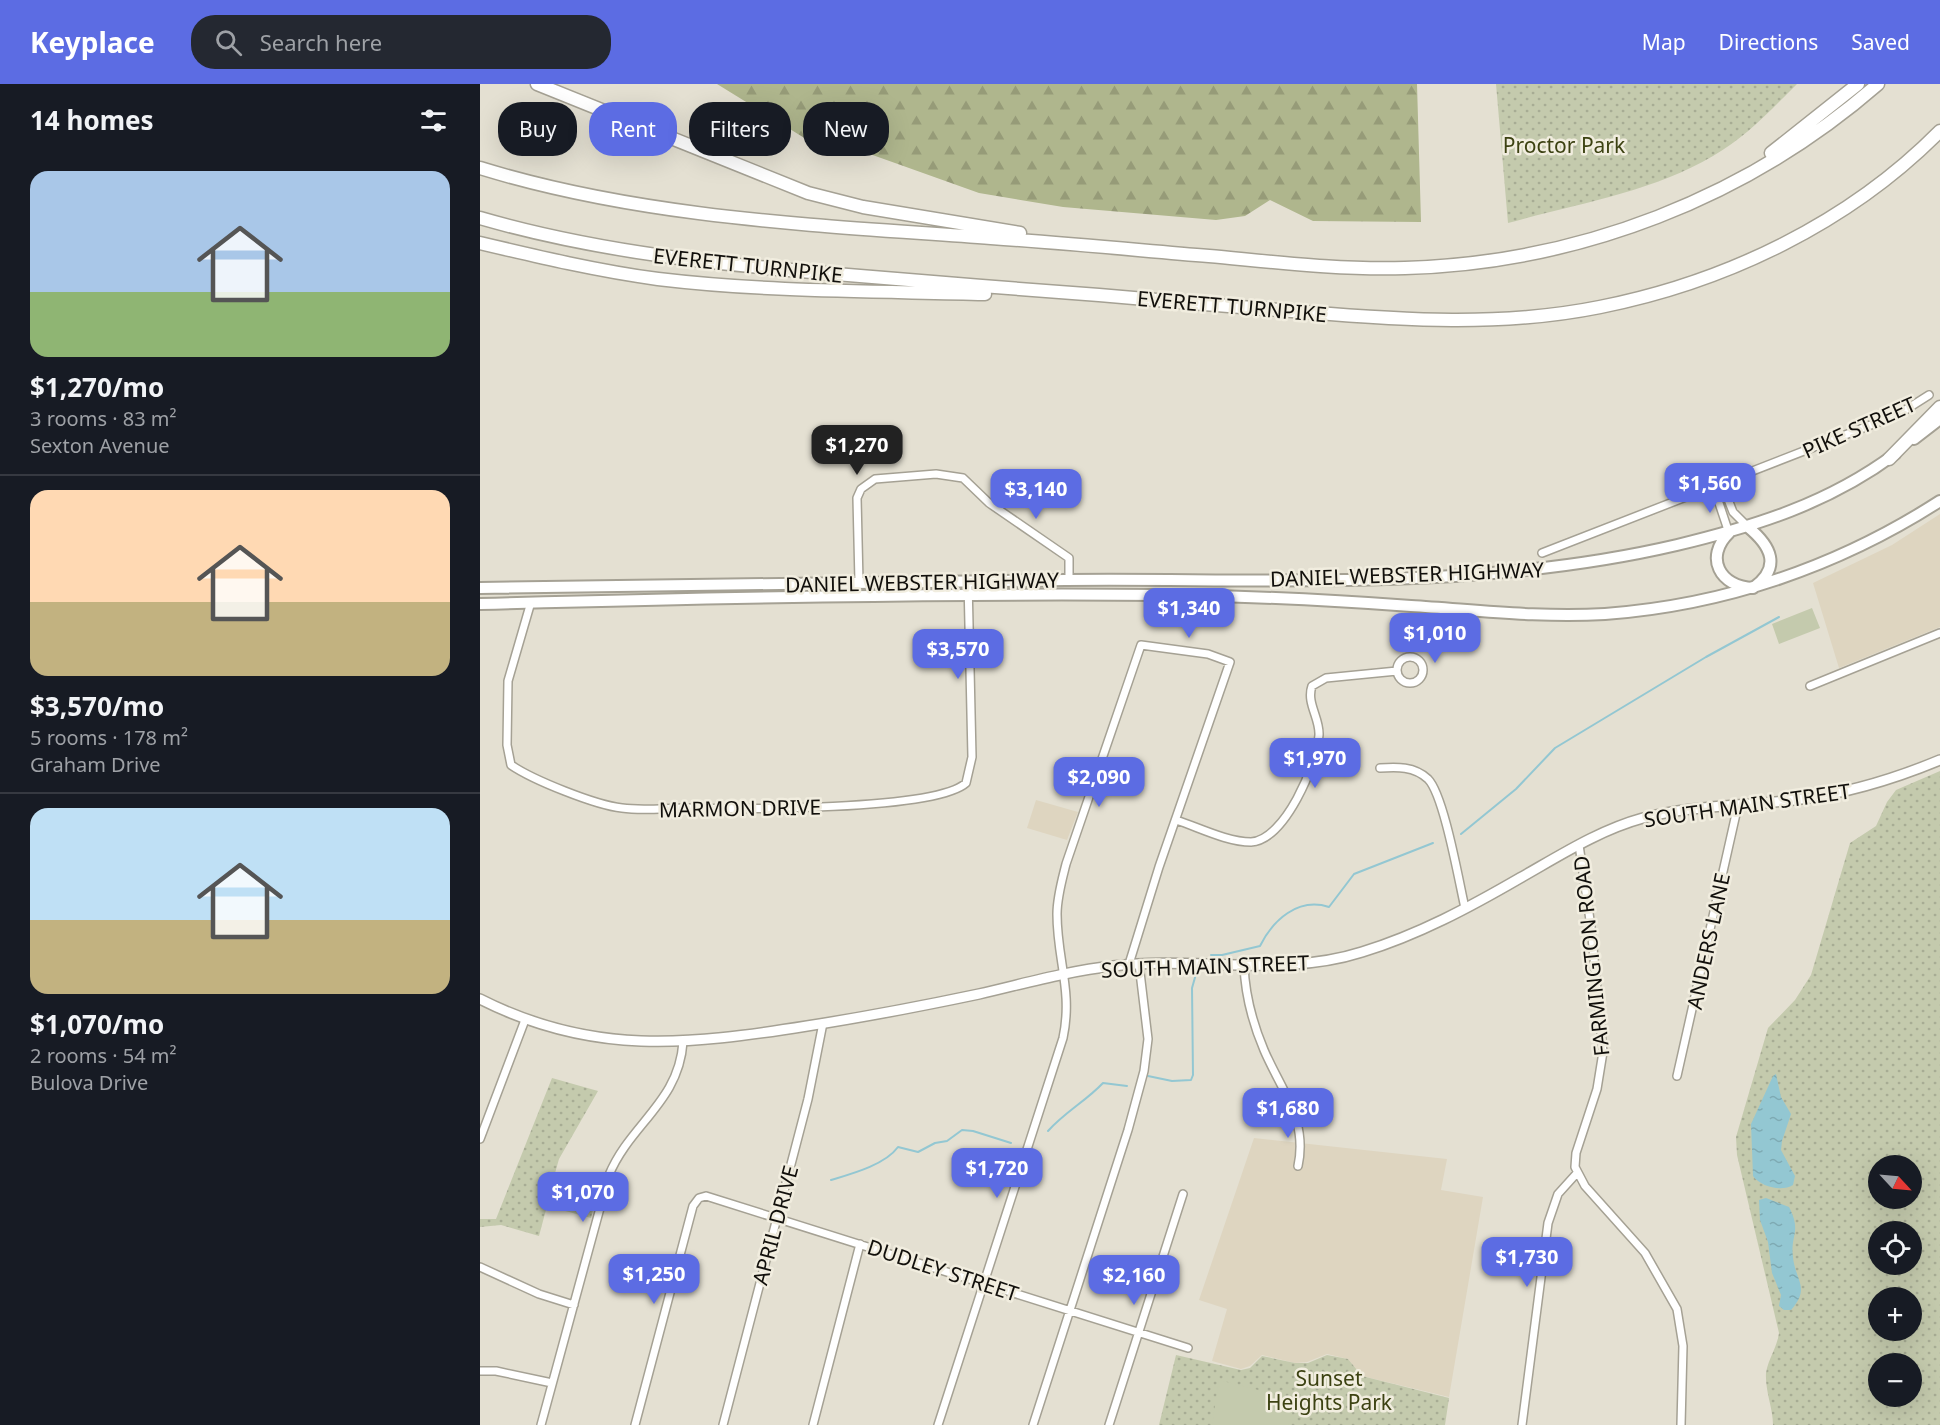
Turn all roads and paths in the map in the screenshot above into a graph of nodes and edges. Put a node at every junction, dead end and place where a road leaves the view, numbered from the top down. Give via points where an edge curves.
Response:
1 (537, 84) edge
2 (559, 84) edge
3 (1858, 84) edge
4 (1878, 84) edge
5 (596, 102) edge
6 (589, 105) edge
7 (1940, 131) edge
8 (677, 141) edge
9 (1940, 143) edge
10 (1911, 158) junction
11 (481, 168) edge
12 (1686, 206) junction
13 (480, 218) edge
14 (1038, 242) junction
15 (480, 243) edge
16 (1128, 298) junction
17 (1929, 395) dead end
18 (1940, 407) edge
19 (1940, 419) edge
20 (1888, 459) junction
21 (1722, 484) junction
22 (1714, 488) junction
23 (1940, 501) edge
24 (1748, 527) junction
25 (1729, 532) junction
26 (1542, 553) dead end
27 (1070, 580) junction
28 (968, 581) junction
29 (859, 582) junction
30 (480, 588) edge
31 (1753, 588) junction
32 (969, 595) junction
33 (531, 602) junction
34 (480, 604) edge
35 (1940, 633) edge
36 (1397, 671) dead end
37 (1810, 686) dead end
38 (1940, 760) edge
39 (1380, 768) dead end
40 (1738, 805) junction
41 (1176, 820) junction
42 (1579, 845) junction
43 (1466, 908) junction
44 (1134, 964) junction
45 (1244, 965) junction
46 (1065, 974) junction
47 (480, 999) edge
48 (525, 1020) junction
49 (823, 1023) junction
50 (683, 1042) junction
51 (1677, 1076) dead end
52 (480, 1139) edge
53 (1298, 1166) dead end
54 (1577, 1173) junction
55 (1183, 1194) dead end
56 (777, 1217) junction
57 (860, 1244) junction
58 (480, 1267) edge
59 (982, 1283) junction
60 (574, 1305) junction
61 (1069, 1310) junction
62 (1138, 1333) junction
63 (1188, 1348) dead end
64 (480, 1371) edge
65 (552, 1383) junction
66 (541, 1425) edge
67 (635, 1425) edge
68 (723, 1425) edge
69 (813, 1425) edge
70 (938, 1425) edge
71 (1033, 1425) edge
72 (1109, 1425) edge
73 (1522, 1425) edge
74 (1682, 1425) edge

1 - 6 highway
2 - 5 highway
3 - 12 highway via 1783,145
4 - 12 highway via 1793,148
7 - 10 highway, EVERETT TURNPIKE
8 - 14 highway via 821,197 1023,233
9 - 10 highway
10 - 16 highway, EVERETT TURNPIKE via 1818,225 1756,258 1668,290 1586,310 1515,319 1429,321
11 - 14 highway via 586,195 685,212
12 - 14 highway via 1619,231 1550,250 1423,267 1322,267
13 - 16 highway, EVERETT TURNPIKE via 590,245 712,264
15 - 16 highway via 596,269 702,283
17 - 21 street, PIKE STREET via 1899,414
18 - 20 highway
19 - 20 main road, DANIEL WEBSTER HIGHWAY
20 - 24 main road, DANIEL WEBSTER HIGHWAY via 1826,497
21 - 22 street, PIKE STREET
21 - 24 street via 1733,512
22 - 25 street
22 - 26 street, PIKE STREET
23 - 31 main road, DANIEL WEBSTER HIGHWAY via 1845,553
24 - 25 main road, DANIEL WEBSTER HIGHWAY
24 - 31 main road via 1766,544 1770,557 1766,573
25 - 27 main road, DANIEL WEBSTER HIGHWAY via 1595,562 1480,576
25 - 31 main road via 1716,551 1717,567 1730,582
27 - 28 main road, DANIEL WEBSTER HIGHWAY
27 - 29 street via 1069,558 989,503 963,478 936,474 875,479 861,489 855,507
28 - 29 main road, DANIEL WEBSTER HIGHWAY
28 - 32 street
29 - 30 main road, DANIEL WEBSTER HIGHWAY
31 - 32 main road, DANIEL WEBSTER HIGHWAY via 1662,608 1576,615 1212,596
32 - 33 main road, DANIEL WEBSTER HIGHWAY
32 - 33 street, MARMON DRIVE via 972,757 966,783 952,792 929,797 824,807 633,809 601,803 517,770 508,753 508,681
33 - 34 main road, DANIEL WEBSTER HIGHWAY
35 - 37 street
36 - 41 street via 1326,678 1312,686 1310,696 1319,735 1314,763 1291,809 1264,837 1249,842
38 - 40 street, SOUTH MAIN STREET via 1886,781 1839,793
39 - 43 street via 1400,766 1415,770 1433,785
40 - 42 street, SOUTH MAIN STREET via 1643,818
40 - 51 street, ANDERS LANE
41 - 44 street
41 - 46 street via 1230,662 1208,654 1141,645 1062,880 1057,913
42 - 43 street, SOUTH MAIN STREET
42 - 54 street, FARMINGTON ROAD via 1603,1052 1597,1089 1576,1153
43 - 45 street, SOUTH MAIN STREET via 1361,953 1300,964
44 - 45 street, SOUTH MAIN STREET
44 - 46 street, SOUTH MAIN STREET
44 - 61 street via 1148,1032 1147,1056 1128,1130
45 - 53 street via 1261,1041 1296,1113 1301,1145
46 - 49 street, SOUTH MAIN STREET
46 - 59 street via 1068,1004 1063,1038
47 - 48 street, SOUTH MAIN STREET
48 - 50 street, SOUTH MAIN STREET via 599,1038
48 - 52 street
49 - 50 street, SOUTH MAIN STREET
49 - 56 street, APRIL DRIVE
50 - 60 street via 668,1092 627,1142 609,1175
54 - 73 street via 1558,1194 1548,1223
54 - 74 street via 1645,1253 1677,1309 1683,1346
55 - 62 street
56 - 57 street, DUDLEY STREET
56 - 67 street, DUDLEY STREET via 706,1196 693,1206
56 - 68 street, APRIL DRIVE
57 - 59 street, DUDLEY STREET
57 - 69 street
58 - 60 street
59 - 61 street, DUDLEY STREET
59 - 70 street
60 - 65 street
61 - 62 street, DUDLEY STREET
61 - 71 street
62 - 63 street, DUDLEY STREET
62 - 72 street
64 - 65 street
65 - 66 street

